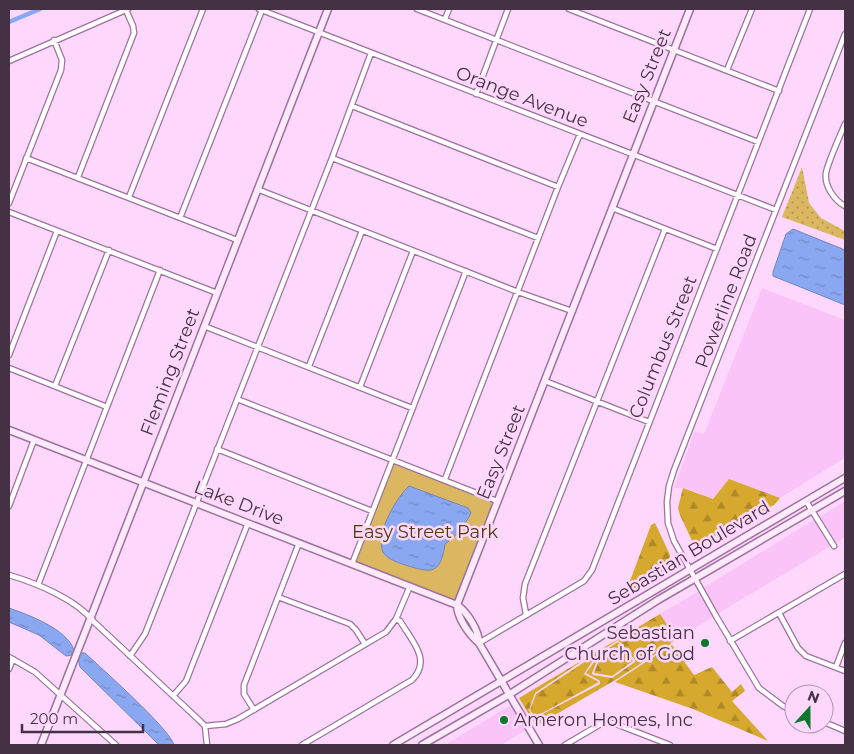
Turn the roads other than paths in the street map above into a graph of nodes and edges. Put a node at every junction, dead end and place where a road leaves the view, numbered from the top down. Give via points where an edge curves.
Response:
1 (127, 9) edge
2 (203, 9) edge
3 (261, 9) edge
4 (328, 9) edge
5 (417, 9) edge
6 (449, 9) edge
7 (508, 9) edge
8 (569, 9) edge
9 (690, 9) edge
10 (752, 9) edge
11 (810, 9) edge
12 (445, 20) junction
13 (319, 32) junction
14 (845, 34) edge
15 (54, 40) junction
16 (496, 40) junction
17 (674, 49) junction
18 (371, 53) junction
19 (9, 61) edge
20 (728, 70) junction
21 (779, 90) junction
22 (476, 94) junction
23 (653, 101) junction
24 (352, 106) junction
25 (845, 124) edge
26 (580, 134) junction
27 (758, 142) junction
28 (632, 155) junction
29 (26, 158) junction
30 (332, 158) junction
31 (78, 177) junction
32 (558, 187) junction
33 (257, 189) junction
34 (737, 195) junction
35 (129, 197) junction
36 (9, 203) edge
37 (845, 206) edge
38 (612, 208) junction
39 (310, 210) junction
40 (776, 210) junction
41 (9, 212) edge
42 (180, 218) junction
43 (666, 229) junction
44 (57, 231) junction
45 (362, 231) junction
46 (538, 238) junction
47 (237, 240) junction
48 (717, 249) junction
49 (109, 250) junction
50 (413, 251) junction
51 (160, 270) junction
52 (466, 271) junction
53 (217, 292) junction
54 (518, 292) junction
55 (572, 311) junction
56 (204, 326) junction
57 (257, 347) junction
58 (9, 355) edge
59 (309, 366) junction
60 (9, 368) edge
61 (545, 381) junction
62 (56, 386) junction
63 (360, 387) junction
64 (236, 399) junction
65 (597, 402) junction
66 (107, 406) junction
67 (412, 408) junction
68 (649, 422) junction
69 (9, 430) edge
70 (34, 440) junction
71 (217, 449) junction
72 (393, 459) junction
73 (86, 460) junction
74 (845, 478) edge
75 (445, 479) junction
76 (143, 482) junction
77 (845, 491) edge
78 (497, 500) junction
79 (806, 501) junction
80 (196, 503) junction
81 (9, 506) edge
82 (812, 510) junction
83 (372, 511) junction
84 (248, 523) junction
85 (299, 543) junction
86 (834, 546) dead end
87 (352, 564) junction
88 (689, 570) junction
89 (845, 574) edge
90 (9, 575) edge
91 (694, 579) junction
92 (38, 585) junction
93 (410, 586) junction
94 (278, 597) junction
95 (458, 605) junction
96 (779, 613) junction
97 (526, 614) junction
98 (90, 618) junction
99 (396, 620) junction
100 (730, 641) junction
101 (479, 643) junction
102 (845, 643) edge
103 (365, 644) junction
104 (130, 656) junction
105 (11, 658) edge
106 (836, 667) junction
107 (9, 669) edge
108 (845, 671) edge
109 (502, 681) junction
110 (60, 694) junction
111 (510, 694) junction
112 (173, 696) junction
113 (784, 706) edge
114 (254, 710) junction
115 (205, 726) junction
116 (41, 745) edge
117 (116, 745) edge
118 (207, 745) edge
119 (302, 745) edge
120 (393, 745) edge
121 (422, 745) edge
122 (539, 745) edge
123 (564, 745) edge
124 (670, 745) edge

1 - 15 street
1 - 31 street via 134,33
2 - 35 street
3 - 13 street, Orange Avenue
3 - 42 street
4 - 13 street, Fleming Street
5 - 12 street
6 - 12 street
7 - 16 street
8 - 17 street
9 - 17 street, Easy Street
10 - 20 street
11 - 21 street, Columbus Street
12 - 16 street
13 - 18 street, Orange Avenue
13 - 33 street, Fleming Street
14 - 40 street, Powerline Road
15 - 19 street
15 - 29 street via 62,60 61,70
16 - 22 street
16 - 23 street
17 - 20 street
17 - 23 street, Easy Street
18 - 22 street, Orange Avenue
18 - 24 street
20 - 21 street
21 - 27 street, Columbus Street
22 - 26 street, Orange Avenue
23 - 27 street
23 - 28 street, Easy Street
24 - 30 street
24 - 32 street
25 - 37 street via 825,174 837,202
26 - 28 street, Orange Avenue
26 - 32 street
27 - 34 street, Columbus Street
28 - 34 street, Orange Avenue
28 - 38 street, Easy Street
29 - 31 street
29 - 36 street
30 - 39 street
30 - 46 street
31 - 35 street
32 - 46 street
33 - 39 street
33 - 47 street, Fleming Street
34 - 40 street, Orange Avenue
34 - 48 street, Columbus Street
35 - 42 street
38 - 43 street
38 - 55 street, Easy Street
39 - 45 street
39 - 57 street
40 - 88 street, Powerline Road via 669,486 668,523
41 - 44 street
42 - 47 street
43 - 48 street
43 - 65 street
44 - 49 street
44 - 58 street
45 - 50 street
45 - 59 street
46 - 54 street
47 - 53 street, Fleming Street
48 - 68 street, Columbus Street
49 - 51 street
49 - 62 street
50 - 52 street
50 - 63 street
51 - 53 street
51 - 66 street
52 - 54 street
52 - 67 street
53 - 56 street, Fleming Street
54 - 55 street
54 - 75 street
55 - 61 street, Easy Street
56 - 57 street
56 - 76 street, Fleming Street
57 - 59 street
57 - 64 street
59 - 63 street
60 - 62 street
61 - 65 street
61 - 78 street, Easy Street
62 - 66 street
63 - 67 street
64 - 71 street
64 - 72 street
65 - 68 street
65 - 97 street via 525,584
66 - 73 street
67 - 72 street
68 - 97 street, Columbus Street via 592,570 584,581
69 - 70 street, Lake Drive
70 - 73 street, Lake Drive
70 - 81 street
71 - 80 street
71 - 83 street
72 - 75 street
72 - 83 street
73 - 76 street, Lake Drive
73 - 92 street
74 - 79 street, Sebastian Boulevard
75 - 78 street
76 - 80 street, Lake Drive
76 - 98 street, Fleming Street
77 - 82 street, Sebastian Boulevard
78 - 95 street, Easy Street
79 - 82 street
79 - 88 street, Sebastian Boulevard
80 - 84 street, Lake Drive
80 - 104 street via 145,634
82 - 86 street
82 - 91 street, Sebastian Boulevard
83 - 87 street
84 - 85 street, Lake Drive
84 - 112 street via 186,681
85 - 87 street, Lake Drive
85 - 94 street
87 - 93 street, Lake Drive
88 - 91 street, Powerline Road
88 - 109 street, Sebastian Boulevard
89 - 96 street
90 - 92 street
91 - 100 street, Powerline Road
91 - 111 street, Sebastian Boulevard
92 - 98 street
93 - 95 street, Lake Drive
93 - 99 street
94 - 103 street via 350,624
94 - 114 street via 244,685 244,694
95 - 101 street via 458,612 473,639
96 - 100 street
96 - 106 street via 798,648 806,656
97 - 101 street, Columbus Street
98 - 104 street
98 - 110 street, Fleming Street
99 - 103 street via 386,632
99 - 119 street via 400,621 420,655 419,673
100 - 113 street, Powerline Road via 760,688
101 - 109 street
102 - 106 street
103 - 114 street
104 - 112 street
105 - 107 street
105 - 110 street via 35,672
106 - 108 street
109 - 111 street
109 - 120 street, Sebastian Boulevard
110 - 116 street, Fleming Street
110 - 117 street
111 - 121 street, Sebastian Boulevard
111 - 122 street
112 - 115 street
114 - 115 street via 226,724
115 - 118 street
123 - 124 street via 604,722

